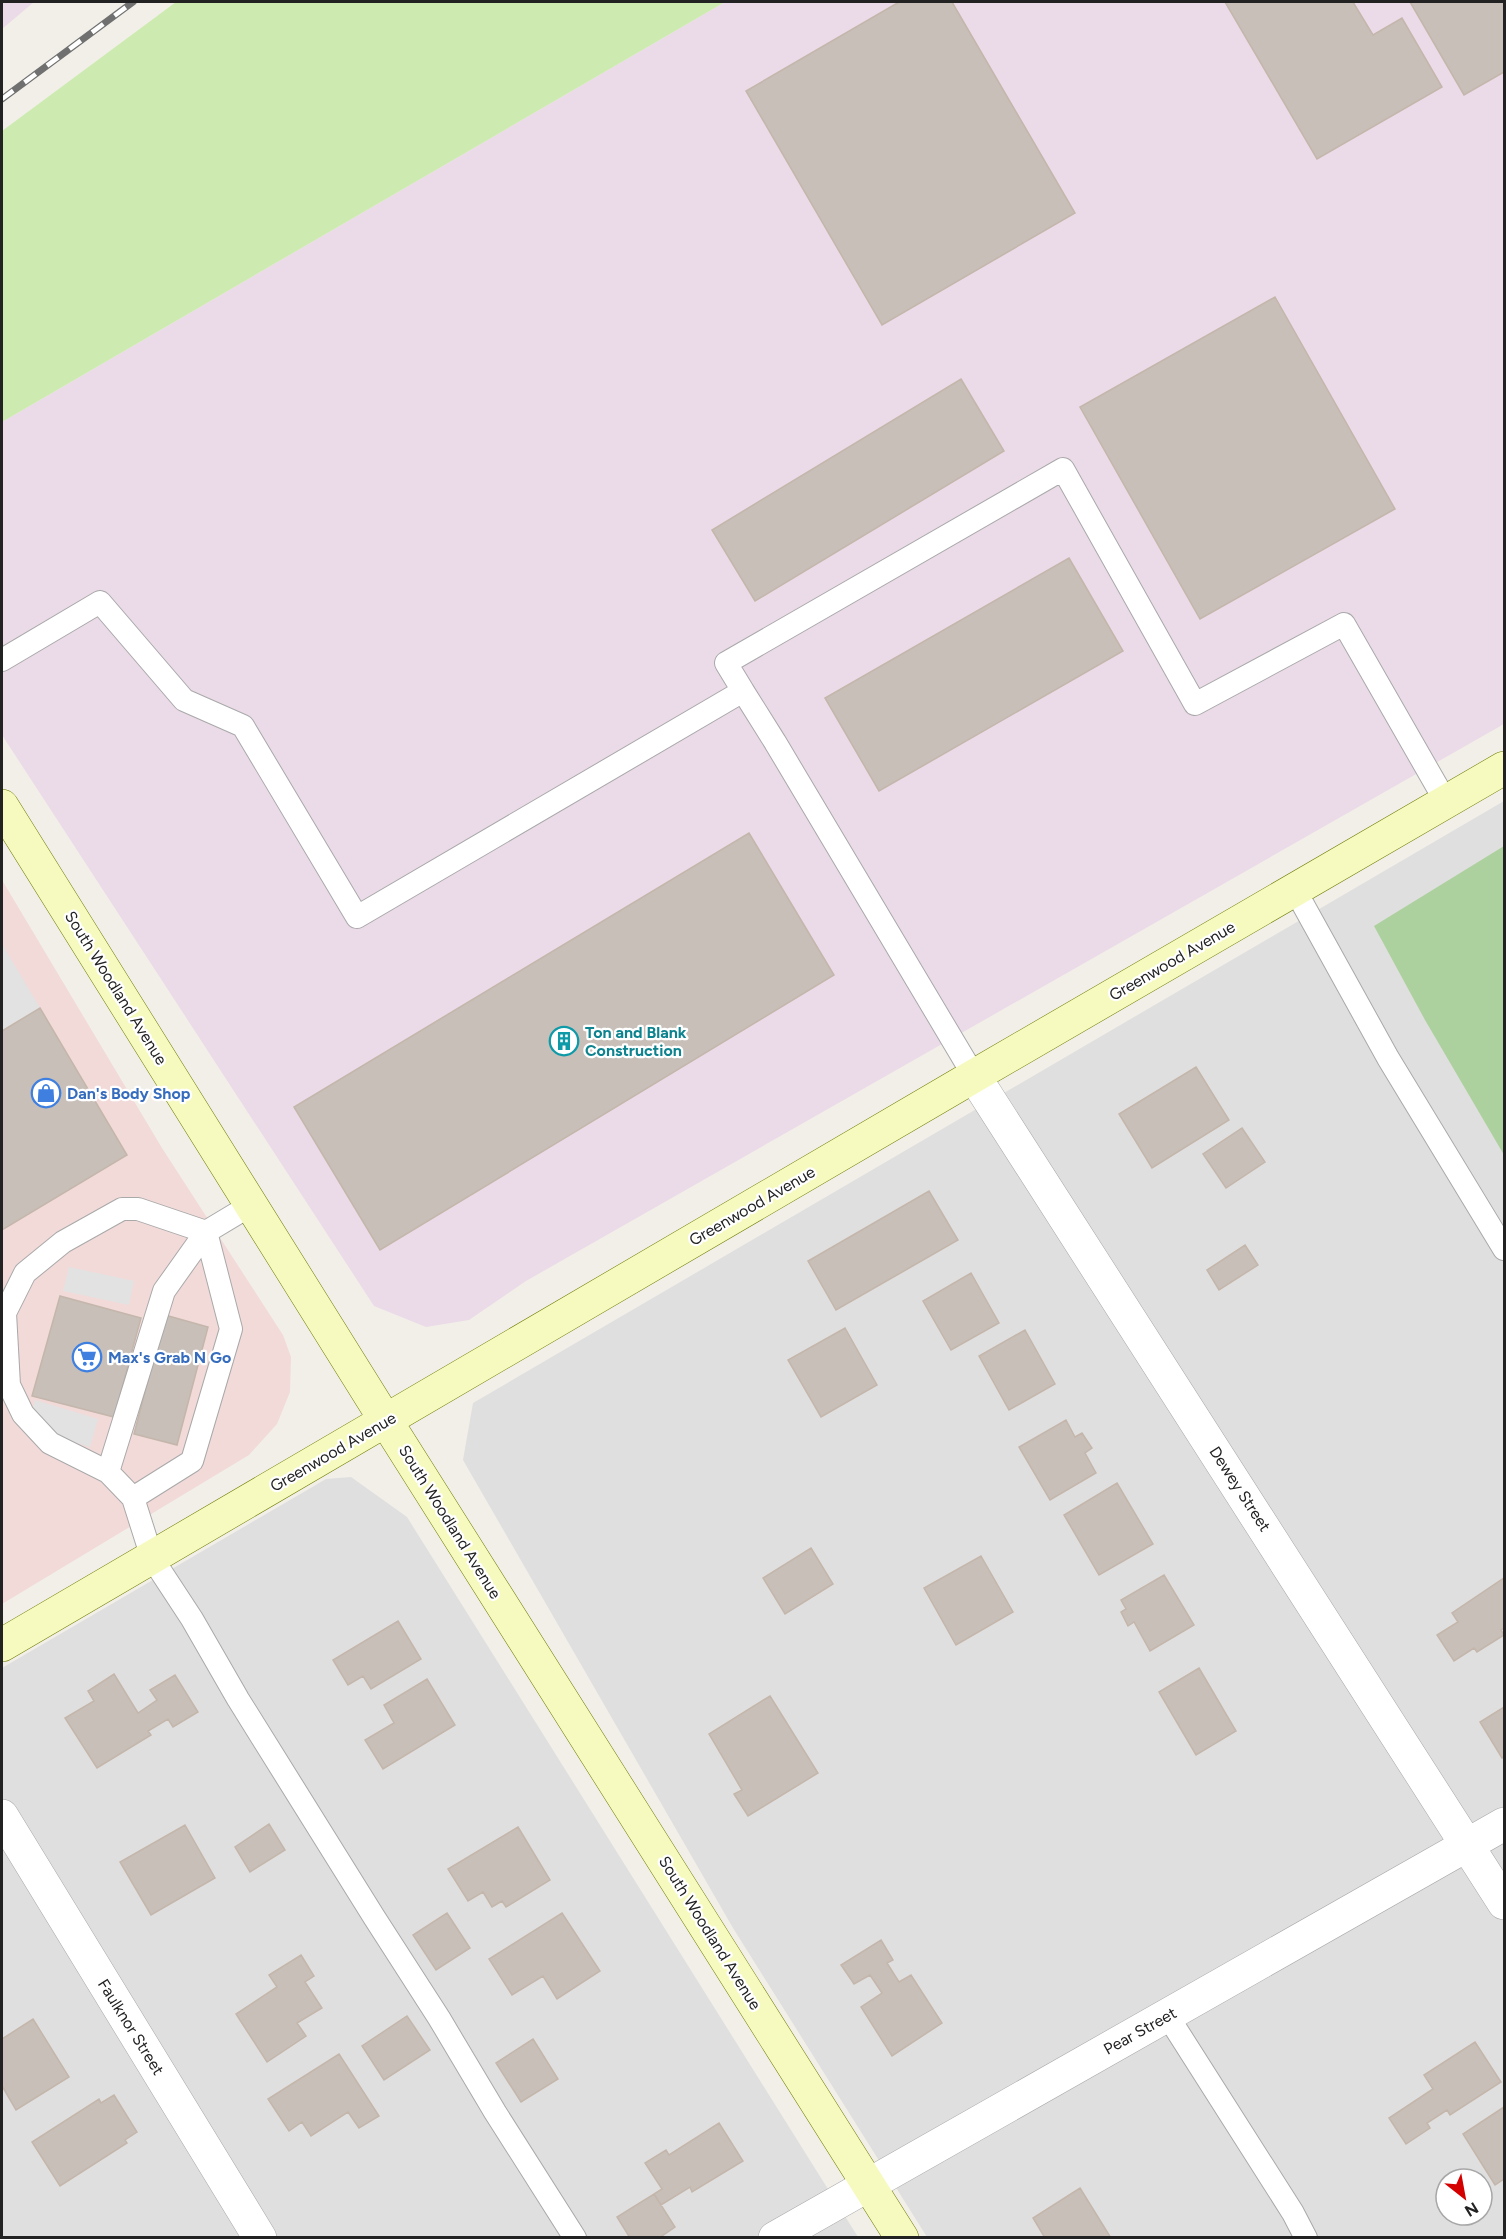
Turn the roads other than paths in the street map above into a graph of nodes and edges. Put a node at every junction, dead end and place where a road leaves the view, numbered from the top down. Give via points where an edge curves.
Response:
1 (2, 660) edge
2 (743, 691) junction
3 (1504, 768) edge
4 (1446, 802) junction
5 (2, 806) edge
6 (1295, 890) junction
7 (974, 1076) junction
8 (251, 1205) junction
9 (206, 1232) junction
10 (1504, 1249) edge
11 (386, 1421) junction
12 (108, 1472) junction
13 (133, 1498) junction
14 (152, 1558) junction
15 (2, 1646) edge
16 (2, 1816) edge
17 (1504, 1824) edge
18 (1468, 1845) junction
19 (1504, 1903) edge
20 (1167, 2015) junction
21 (868, 2184) junction
22 (260, 2238) edge
23 (575, 2238) edge
24 (775, 2238) edge
25 (902, 2238) edge
26 (1306, 2238) edge

1 - 2 lane via 100,602 184,700 243,726 357,917
2 - 4 lane via 726,663 1064,469 1195,704 1344,624
2 - 7 lane
3 - 4 street, Greenwood Avenue
4 - 6 street, Greenwood Avenue
5 - 8 street, South Woodland Avenue
6 - 7 street, Greenwood Avenue
6 - 10 lane via 1388,1058
7 - 11 street, Greenwood Avenue
7 - 18 street, Dewey Street
8 - 9 lane
8 - 11 street, South Woodland Avenue
9 - 12 lane via 164,1291
9 - 12 lane via 138,1209 122,1209 63,1242 25,1273 5,1313 9,1384 23,1414 50,1443
9 - 13 lane via 231,1329 192,1461
11 - 14 street, Greenwood Avenue
11 - 21 street, South Woodland Avenue
12 - 13 lane
13 - 14 lane
14 - 15 street, Greenwood Avenue
14 - 23 lane
16 - 22 street, Faulknor Street
17 - 18 street, Pear Street
18 - 19 street, Dewey Street
18 - 20 street, Pear Street
20 - 21 street, Pear Street
20 - 26 lane
21 - 24 street, Pear Street
21 - 25 street, South Woodland Avenue

